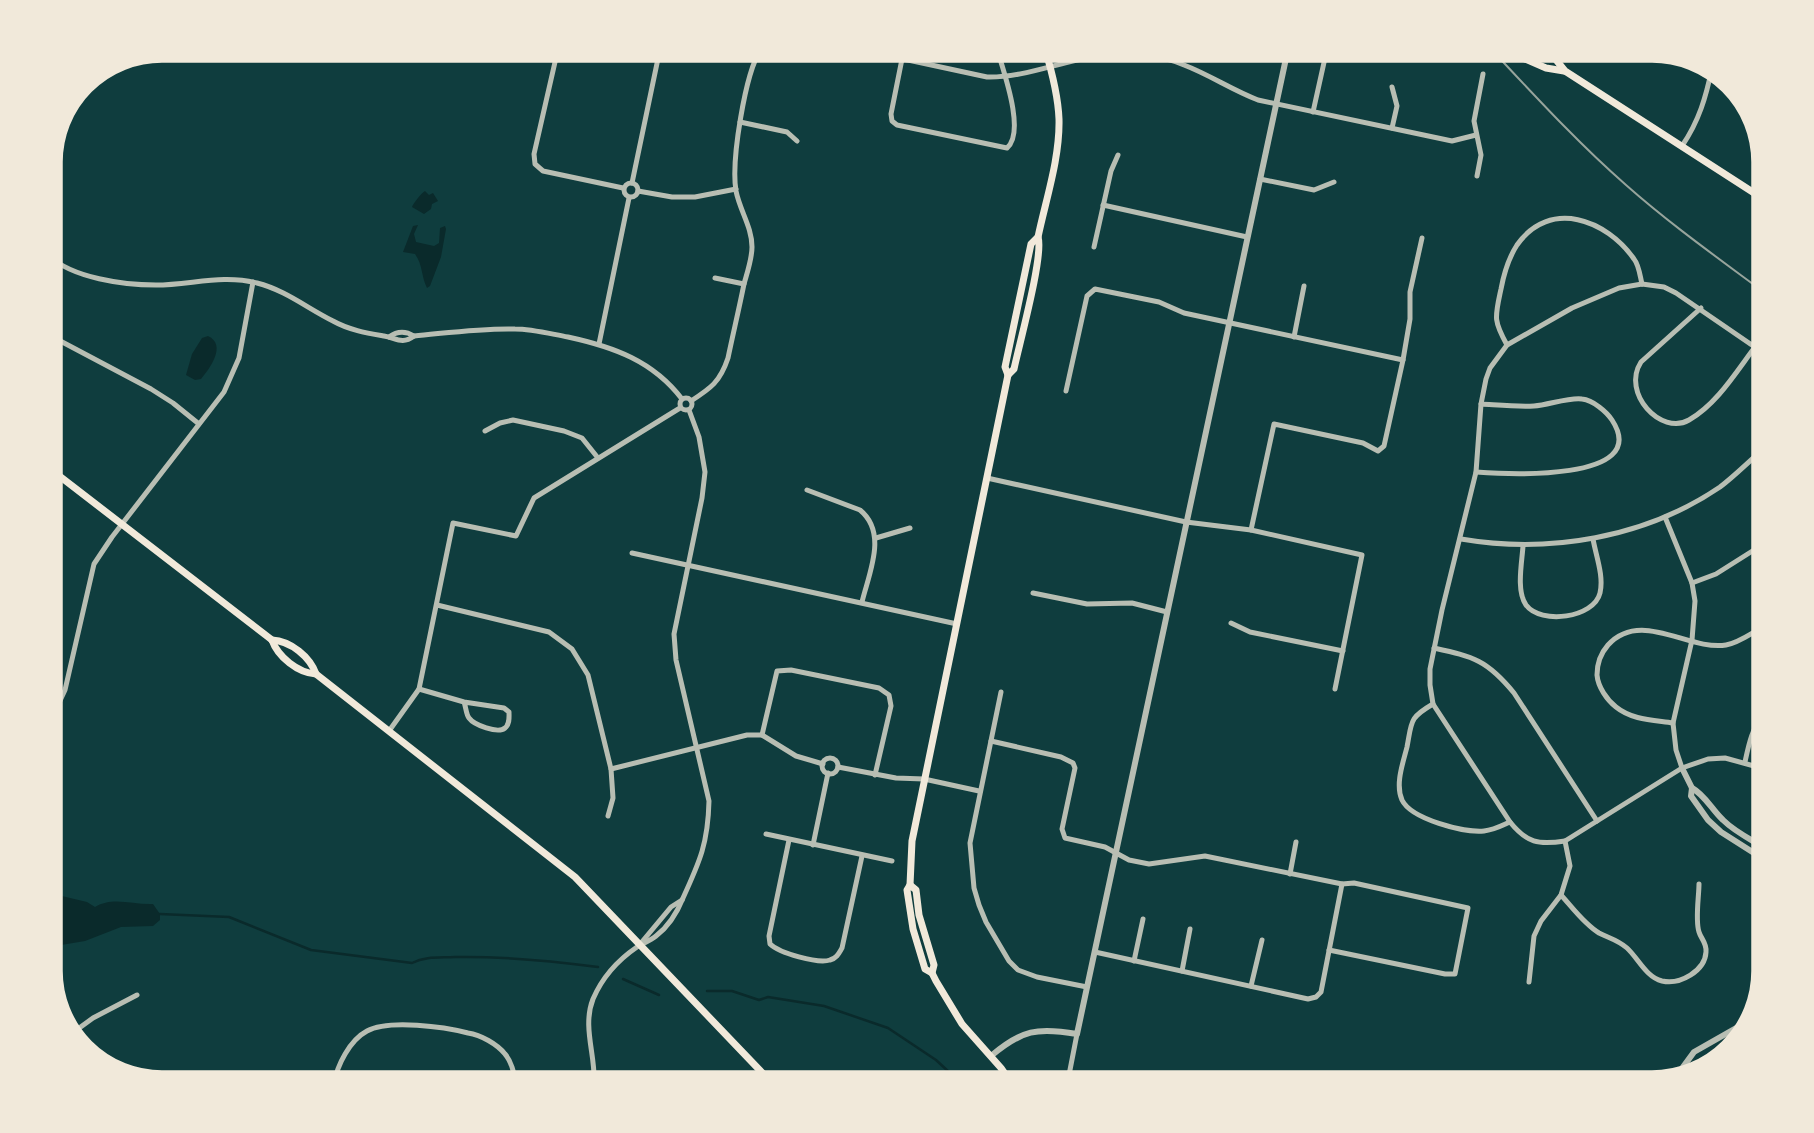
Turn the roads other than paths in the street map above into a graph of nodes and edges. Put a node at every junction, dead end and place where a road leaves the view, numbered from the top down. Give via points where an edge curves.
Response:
1 (555, 61) edge
2 (657, 61) edge
3 (754, 61) edge
4 (902, 61) edge
5 (911, 61) edge
6 (1000, 61) edge
7 (1049, 61) edge
8 (1073, 61) edge
9 (1172, 61) edge
10 (1286, 61) edge
11 (1324, 61) edge
12 (1530, 61) edge
13 (1558, 61) edge
14 (1050, 66) junction
15 (1565, 71) junction
16 (1483, 74) dead end
17 (1005, 78) junction
18 (1710, 80) edge
19 (1392, 87) dead end
20 (1277, 104) junction
21 (1313, 112) junction
22 (740, 122) junction
23 (1392, 128) junction
24 (1476, 135) junction
25 (797, 141) dead end
26 (1682, 146) junction
27 (1118, 155) dead end
28 (1477, 176) dead end
29 (1260, 179) junction
30 (1334, 182) dead end
31 (632, 183) junction
32 (623, 188) junction
33 (736, 189) junction
34 (638, 191) junction
35 (1753, 192) edge
36 (629, 198) junction
37 (1103, 205) junction
38 (1247, 237) junction
39 (1422, 238) dead end
40 (1094, 247) dead end
41 (61, 265) edge
42 (715, 278) dead end
43 (253, 282) junction
44 (744, 284) junction
45 (1642, 284) junction
46 (1304, 286) dead end
47 (1701, 308) junction
48 (1228, 323) junction
49 (1294, 337) junction
50 (61, 341) edge
51 (599, 344) junction
52 (1507, 345) junction
53 (1753, 346) edge
54 (1753, 350) edge
55 (1403, 360) junction
56 (1066, 391) dead end
57 (682, 399) junction
58 (691, 401) junction
59 (1481, 404) junction
60 (680, 408) junction
61 (689, 410) junction
62 (199, 424) junction
63 (485, 431) dead end
64 (598, 458) junction
65 (1753, 458) edge
66 (1476, 472) junction
67 (61, 477) edge
68 (987, 478) junction
69 (807, 490) dead end
70 (1665, 517) junction
71 (1186, 522) junction
72 (122, 523) junction
73 (910, 528) dead end
74 (1251, 530) junction
75 (876, 538) junction
76 (1461, 539) junction
77 (1593, 539) junction
78 (1523, 546) junction
79 (1753, 551) edge
80 (632, 553) dead end
81 (688, 566) junction
82 (1692, 583) junction
83 (1033, 593) dead end
84 (862, 603) junction
85 (437, 605) junction
86 (1167, 612) junction
87 (1231, 623) dead end
88 (957, 624) junction
89 (1753, 632) edge
90 (272, 640) junction
91 (1692, 640) junction
92 (1434, 648) junction
93 (1343, 652) junction
94 (316, 674) junction
95 (419, 689) junction
96 (1335, 689) dead end
97 (1001, 692) dead end
98 (61, 699) edge
99 (464, 702) junction
100 (1433, 704) junction
101 (1673, 723) junction
102 (1753, 730) edge
103 (389, 731) junction
104 (762, 735) junction
105 (991, 741) junction
106 (698, 749) junction
107 (1745, 762) junction
108 (823, 764) junction
109 (1753, 765) edge
110 (838, 767) junction
111 (1682, 768) junction
112 (611, 769) junction
113 (828, 774) junction
114 (876, 775) junction
115 (924, 779) junction
116 (1692, 788) junction
117 (979, 791) junction
118 (608, 816) dead end
119 (1597, 821) junction
120 (1510, 822) junction
121 (766, 834) dead end
122 (789, 840) junction
123 (1753, 840) edge
124 (1564, 841) junction
125 (1296, 842) dead end
126 (813, 845) junction
127 (1116, 852) junction
128 (1753, 852) edge
129 (862, 856) junction
130 (892, 861) dead end
131 (1290, 874) junction
132 (1342, 884) junction
133 (1699, 884) dead end
134 (1561, 895) junction
135 (1143, 919) dead end
136 (1190, 929) dead end
137 (1262, 940) dead end
138 (640, 946) junction
139 (1329, 950) junction
140 (1094, 952) junction
141 (1134, 961) junction
142 (1182, 971) junction
143 (1529, 982) dead end
144 (1251, 986) junction
145 (1087, 987) junction
146 (137, 995) dead end
147 (79, 1028) edge
148 (1734, 1028) edge
149 (1077, 1034) junction
150 (991, 1056) junction
151 (1684, 1066) edge
152 (337, 1072) edge
153 (513, 1072) edge
154 (595, 1072) edge
155 (762, 1072) edge
156 (1003, 1072) edge
157 (1070, 1072) edge

1 - 32 street via 535,164 544,171
2 - 31 street
3 - 22 street
4 - 17 street via 892,121 1007,148 1012,144 1014,120
5 - 17 street
6 - 17 street
7 - 14 main road
8 - 14 street
9 - 20 street via 1231,89
10 - 20 street
11 - 21 street
12 - 15 main road
13 - 15 main road
14 - 17 street
14 - 68 main road via 1059,127 1038,237 1031,244 1005,367 1008,375
15 - 26 main road
16 - 24 street via 1474,121
18 - 26 street via 1694,129
19 - 23 street via 1397,106
20 - 21 street
20 - 29 street
21 - 23 street
22 - 25 street via 787,132
22 - 33 street
23 - 24 street via 1452,141
24 - 28 street via 1481,155
26 - 35 main road
27 - 37 street
29 - 30 street via 1314,190
29 - 38 street
31 - 32 street
31 - 34 street
32 - 36 street
33 - 34 street via 683,197
33 - 44 street via 752,249
34 - 36 street
36 - 51 street
37 - 38 street
37 - 40 street
38 - 48 street
39 - 55 street via 1410,292
41 - 43 street via 85,276 135,284 234,278
42 - 44 street
43 - 51 street via 286,293 348,328 389,337 408,332 414,336 518,329
43 - 62 street via 239,358 224,392
44 - 58 street via 722,374
45 - 47 street via 1664,288
45 - 52 street via 1619,288 1572,308
45 - 52 street via 1635,260 1609,231 1574,218 1544,223 1519,242 1505,267 1495,322
46 - 49 street
47 - 53 street
47 - 54 street via 1636,370 1638,395 1656,417 1681,423 1690,419 1728,383
48 - 49 street
48 - 56 street via 1096,289 1087,296
48 - 71 street
49 - 55 street
50 - 62 street via 151,389
51 - 57 street via 640,360 665,378
52 - 59 street via 1490,368
55 - 74 street via 1387,437 1378,451 1363,443 1275,424
57 - 58 street
57 - 60 street
58 - 61 street
59 - 66 street
59 - 66 street via 1532,406 1582,399 1610,417 1619,440 1606,459 1581,468 1553,474
60 - 61 street
60 - 64 street
61 - 81 street via 705,472
62 - 72 street
63 - 64 street via 513,420 564,431 582,438
64 - 85 street via 534,498 516,536 453,523
65 - 70 street via 1720,487
66 - 76 street
67 - 72 main road
68 - 71 street
68 - 88 main road
69 - 75 street via 860,510 870,520
70 - 77 street
70 - 82 street
71 - 74 street
71 - 86 street
72 - 90 main road
72 - 98 street via 91,572
73 - 75 street
74 - 93 street via 1362,555
75 - 84 street
76 - 78 street
76 - 92 street
77 - 78 street
77 - 78 street via 1600,594 1589,608 1559,616 1533,611 1525,604
79 - 82 street via 1716,575
80 - 81 street
81 - 84 street
81 - 106 street via 674,634
82 - 91 street
83 - 86 street via 1087,604 1132,603
84 - 88 street
85 - 95 street
85 - 112 street via 549,632 572,649 588,675
86 - 127 street
87 - 93 street via 1250,632
88 - 115 main road
89 - 91 street via 1729,645
90 - 94 main road via 278,653 305,674
90 - 94 main road via 284,640 312,663
91 - 101 street
91 - 101 street via 1634,631 1610,643 1598,665 1600,685 1616,707 1640,719
92 - 100 street via 1430,669
92 - 119 street via 1470,656 1499,675
93 - 96 street
94 - 103 main road
95 - 99 street
95 - 103 street
97 - 105 street
99 - 99 street via 468,718 477,725 506,728 509,712 504,708
100 - 120 street
100 - 120 street via 1416,713 1412,723 1400,778 1403,802 1426,820 1480,832
101 - 111 street
102 - 107 street
103 - 138 main road via 575,877
104 - 106 street
104 - 108 street via 796,756
104 - 114 street via 778,671 879,688 889,695 891,706
105 - 117 street
105 - 127 street via 1073,763 1063,834
106 - 112 street
106 - 138 street via 709,801 705,847 679,911
107 - 109 street
107 - 111 street via 1708,759
108 - 110 street via 832,758
108 - 113 street
110 - 113 street
110 - 114 street
111 - 116 street
111 - 119 street
112 - 118 street via 613,798
113 - 126 street
114 - 115 street
115 - 117 street
115 - 150 main road via 907,890 915,938 925,969 932,973 962,1024
116 - 123 street via 1726,823
116 - 128 street via 1691,796 1708,820
117 - 145 street via 970,853 974,888 986,922 1018,970
119 - 124 street
120 - 124 street via 1532,841
121 - 122 street
122 - 126 street
122 - 129 street via 769,936 770,944 781,952 829,961 837,957
124 - 134 street via 1570,866
125 - 131 street
126 - 129 street
127 - 131 street via 1149,864 1205,856
127 - 140 street
129 - 130 street
131 - 132 street
132 - 139 street
132 - 139 street via 1458,904 1468,908 1468,914 1455,974
133 - 134 street via 1699,932 1706,953 1702,965 1677,981 1651,975 1629,950 1598,932
134 - 143 street via 1534,936
135 - 141 street
136 - 142 street
137 - 144 street
138 - 154 street via 611,970 592,1002 588,1029
138 - 155 main road
139 - 144 street via 1316,997
140 - 141 street
140 - 145 street
141 - 142 street
142 - 144 street
145 - 149 street
146 - 147 street
148 - 151 street via 1694,1052
149 - 150 street via 1031,1031
149 - 157 street
150 - 156 main road
152 - 153 street via 366,1031 403,1025 480,1036 505,1053

